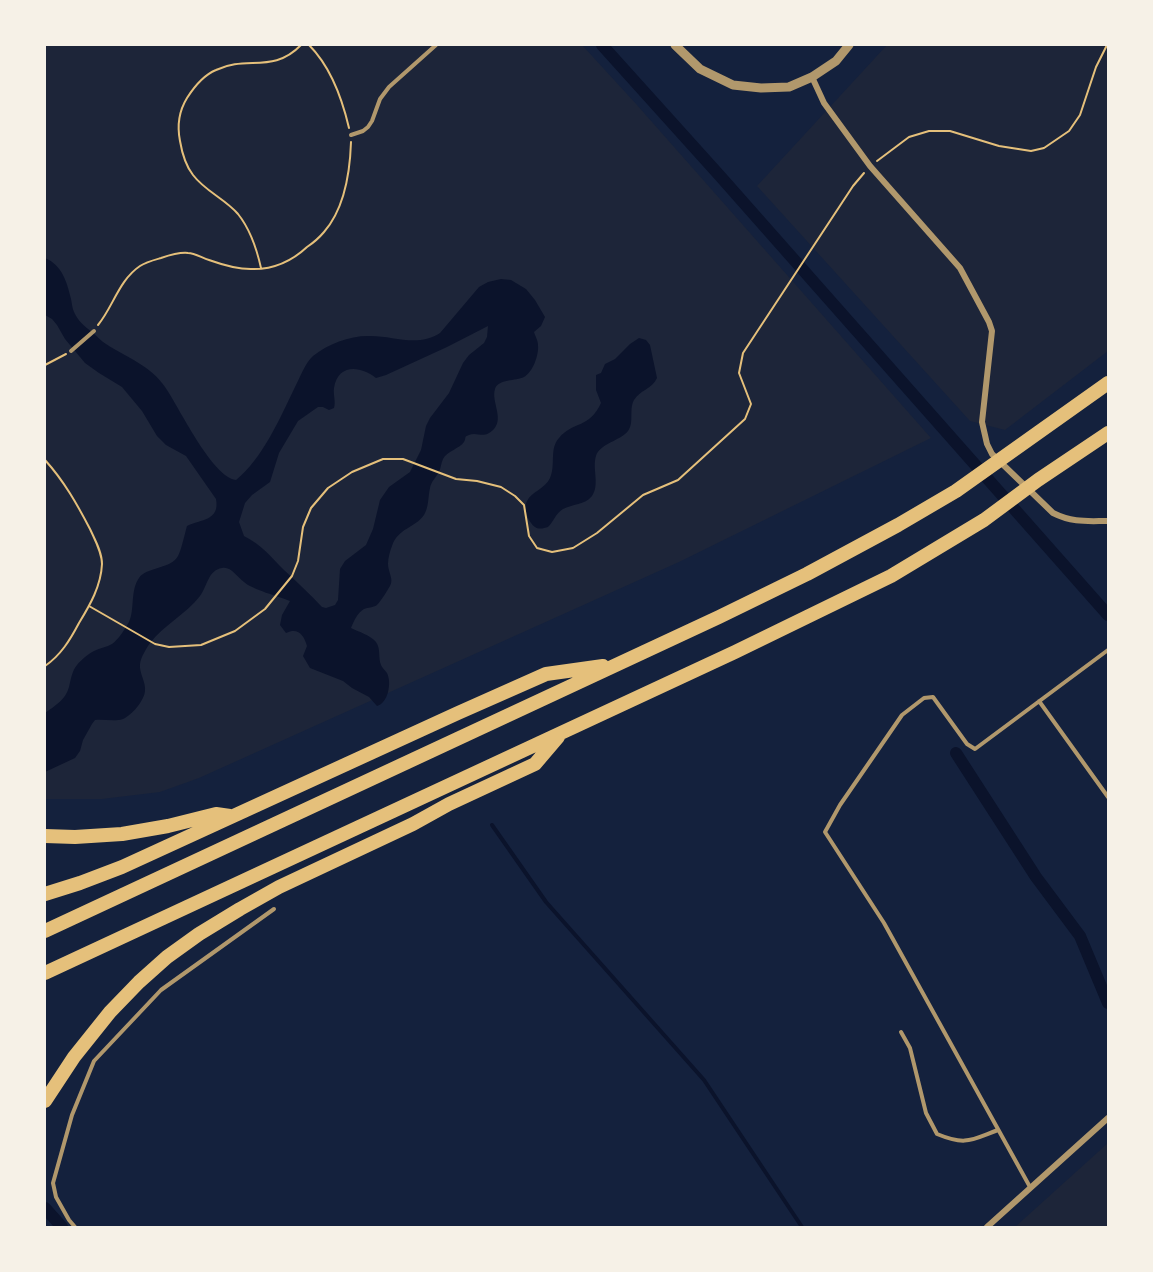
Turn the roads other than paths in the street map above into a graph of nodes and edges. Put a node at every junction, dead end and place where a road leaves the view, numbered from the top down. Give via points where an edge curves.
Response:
1 (436, 45) edge
2 (675, 45) edge
3 (849, 45) edge
4 (812, 77) junction
5 (351, 135) road end
6 (94, 331) road end
7 (71, 351) road end
8 (1108, 383) edge
9 (1108, 434) edge
10 (1108, 521) edge
11 (1108, 650) edge
12 (620, 664) junction
13 (1039, 701) junction
14 (561, 733) junction
15 (1108, 797) edge
16 (232, 817) junction
17 (45, 836) edge
18 (45, 894) edge
19 (274, 909) dead end
20 (45, 931) edge
21 (45, 973) edge
22 (901, 1032) dead end
23 (45, 1101) edge
24 (1108, 1118) edge
25 (998, 1130) junction
26 (1031, 1188) junction
27 (75, 1227) edge
28 (987, 1227) edge

1 - 5 lane via 383,94 368,127
2 - 4 street via 700,69 733,84 789,87
3 - 4 street via 836,61
4 - 10 street via 824,103 870,166 960,268 989,322 992,331 982,422 992,454 1053,513 1078,521
6 - 7 lane
8 - 12 highway via 956,491 898,525 807,574
9 - 14 highway via 984,520 891,576
11 - 13 lane
12 - 16 highway via 546,674
12 - 20 highway
13 - 15 lane
13 - 25 lane via 975,749 967,744 933,697 924,698 902,715 825,832 884,923
14 - 21 highway
14 - 23 highway via 535,764 299,877 199,934 167,957 110,1012
16 - 17 highway via 216,814 122,834
16 - 18 highway via 122,867
19 - 27 lane via 161,990 94,1061 72,1115 52,1183
22 - 25 lane via 910,1048 926,1113 937,1134 964,1142
24 - 26 street
25 - 26 lane
26 - 28 street

